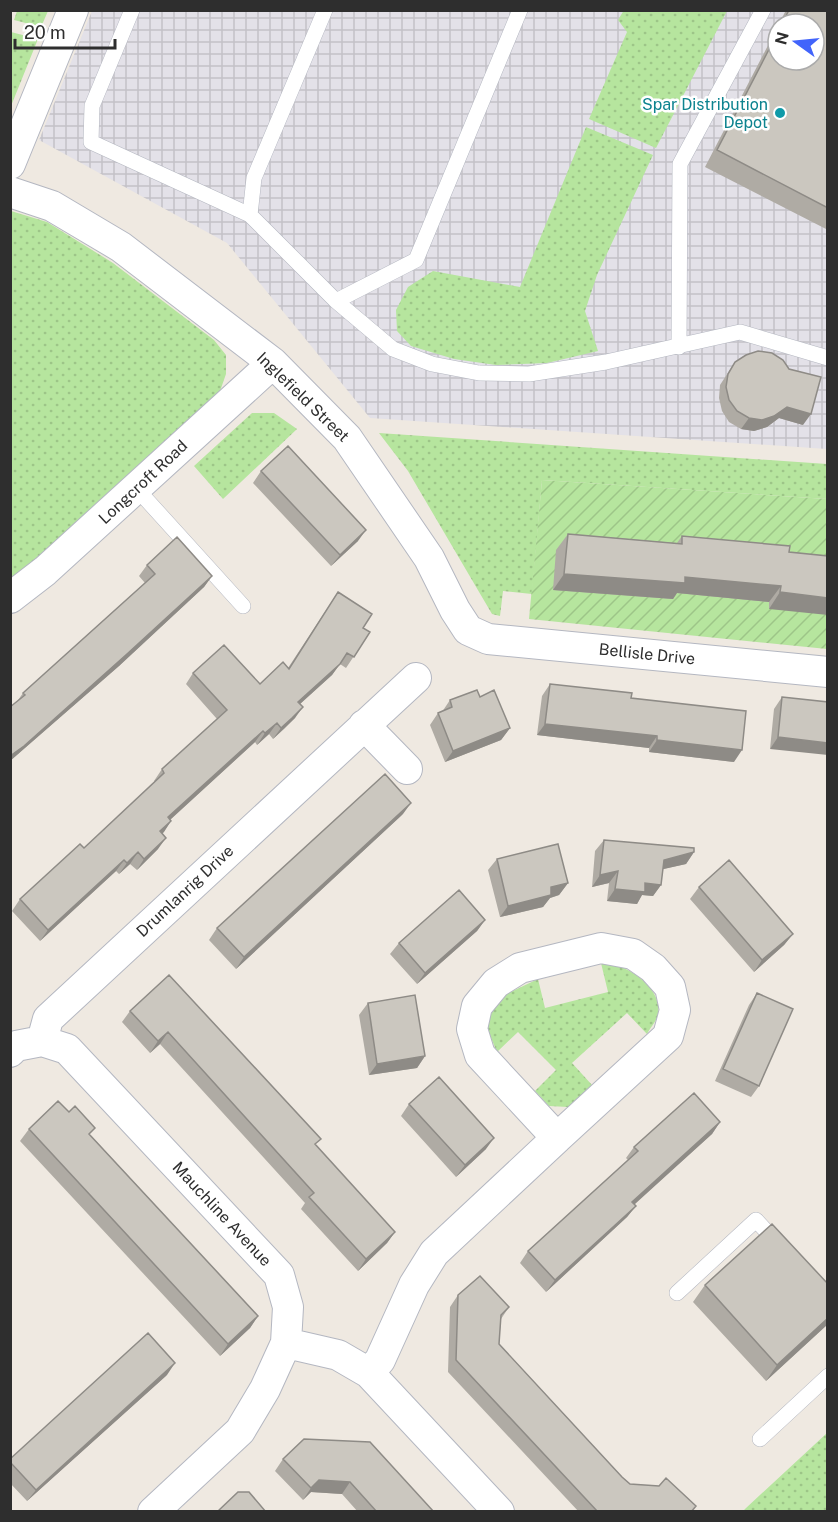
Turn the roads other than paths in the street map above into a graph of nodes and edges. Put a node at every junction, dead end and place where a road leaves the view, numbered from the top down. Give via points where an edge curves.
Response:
1 (73, 10) edge
2 (132, 10) edge
3 (325, 10) edge
4 (520, 10) edge
5 (763, 10) edge
6 (10, 164) edge
7 (10, 192) edge
8 (250, 215) junction
9 (336, 301) junction
10 (679, 347) junction
11 (828, 358) edge
12 (273, 363) junction
13 (136, 488) junction
14 (10, 598) edge
15 (243, 606) dead end
16 (468, 630) joint
17 (828, 672) edge
18 (416, 678) dead end
19 (364, 725) junction
20 (407, 769) dead end
21 (42, 1041) junction
22 (10, 1052) edge
23 (556, 1138) junction
24 (788, 1254) edge
25 (678, 1293) dead end
26 (286, 1343) junction
27 (369, 1373) junction
28 (828, 1376) edge
29 (760, 1439) dead end
30 (153, 1512) edge
31 (499, 1512) edge

1 - 6 street
2 - 8 lane via 92,106 91,142
3 - 8 lane via 254,178
4 - 9 lane via 416,260
5 - 10 lane via 680,164
7 - 12 street, Inglefield Street via 52,206 121,247
8 - 9 lane
9 - 10 lane via 393,349 432,364 479,373 529,374
10 - 11 lane via 740,332
12 - 13 street, Longcroft Road
12 - 16 street, Inglefield Street via 347,438 429,558
13 - 14 street, Longcroft Road
13 - 15 lane
16 - 17 street, Bellisle Drive via 488,639
18 - 19 street, Drumlanrig Drive
19 - 20 street
19 - 21 street, Drumlanrig Drive via 48,1019
21 - 22 street via 16,1046
21 - 26 street, Mauchline Avenue via 67,1049 279,1275 288,1307
23 - 23 street via 480,1055 472,1029 477,1006 496,983 520,968 601,948 633,954 670,987 675,1010 668,1036
23 - 27 street via 434,1253 414,1285 380,1359
24 - 25 lane via 756,1220
26 - 27 street via 338,1355
26 - 30 street via 266,1389 240,1431
27 - 31 street
28 - 29 lane

